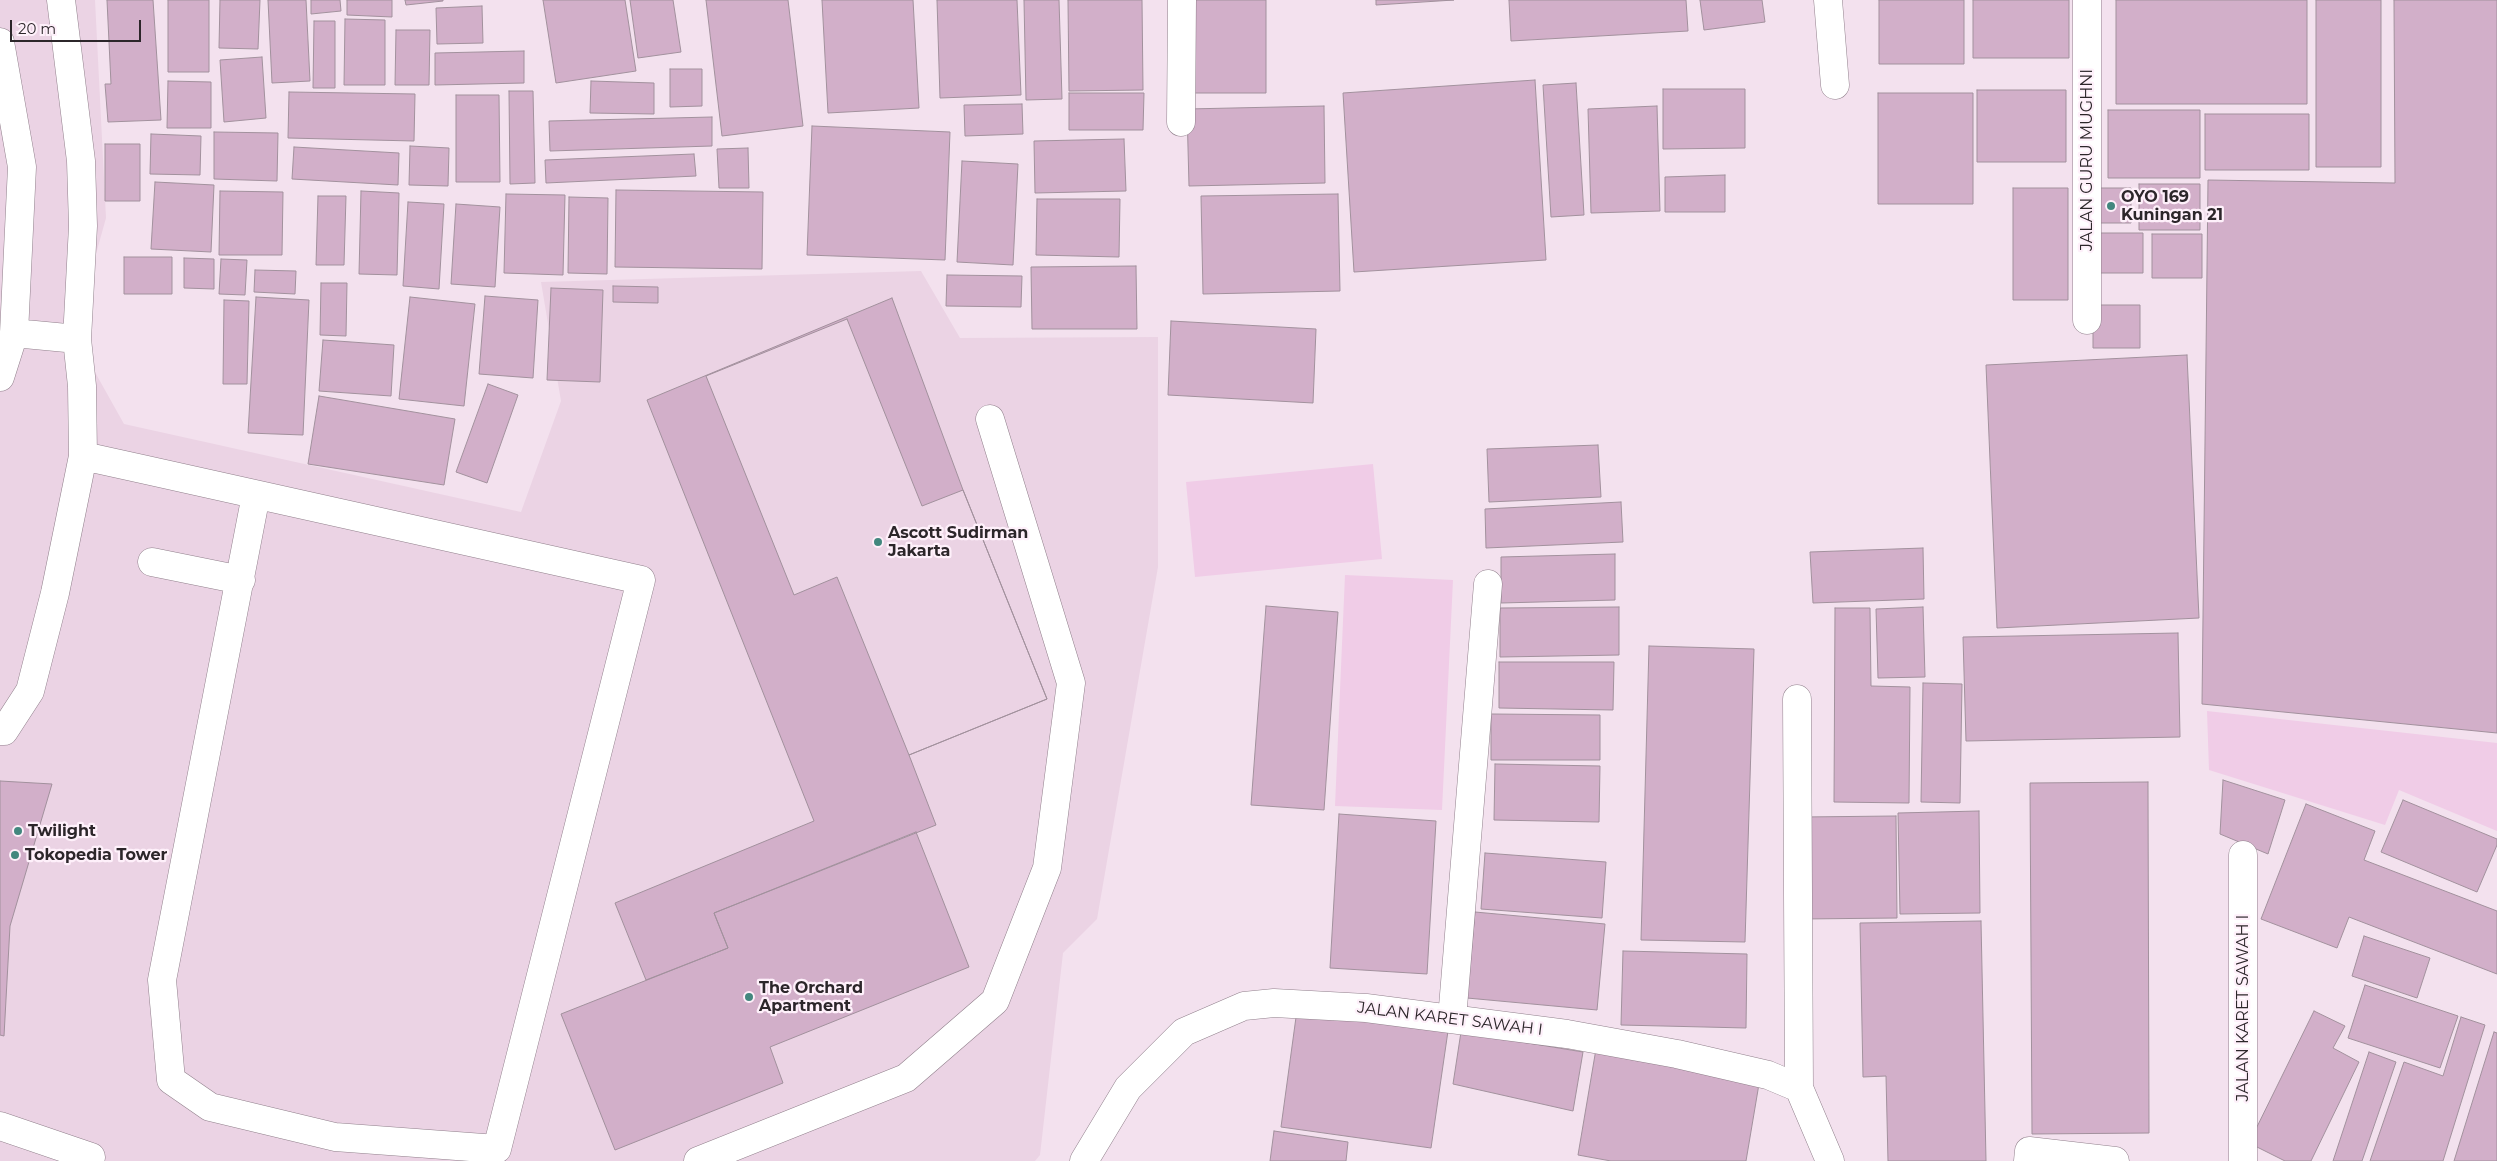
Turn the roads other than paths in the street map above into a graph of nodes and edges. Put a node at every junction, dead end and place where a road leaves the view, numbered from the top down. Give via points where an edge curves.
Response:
1 (61, 0) edge
2 (1182, 0) edge
3 (1828, 0) edge
4 (2087, 0) edge
5 (0, 42) edge
6 (1835, 85) dead end
7 (1181, 122) dead end
8 (2087, 320) dead end
9 (14, 333) junction
10 (77, 340) junction
11 (0, 377) edge
12 (990, 418) dead end
13 (83, 456) junction
14 (256, 495) junction
15 (152, 562) dead end
16 (241, 580) junction
17 (1488, 584) dead end
18 (1796, 699) dead end
19 (0, 731) edge
20 (2242, 855) dead end
21 (1452, 1019) junction
22 (1799, 1088) junction
23 (0, 1126) edge
24 (90, 1161) edge
25 (698, 1161) edge
26 (1084, 1161) edge
27 (1830, 1161) edge
28 (2028, 1161) edge
29 (2115, 1161) edge
30 (2243, 1161) edge

1 - 10 street via 81,161 83,226
2 - 7 street
3 - 6 street
4 - 8 street, JALAN GURU MUGHNI
5 - 9 street via 22,167
9 - 10 street
9 - 11 street
10 - 13 street via 82,386
12 - 25 street via 1071,683 1047,868 1005,975 994,1001 906,1078
13 - 14 street
13 - 19 street via 55,593 30,691 4,731
14 - 16 street
14 - 16 street via 641,580 497,1149 335,1137 210,1106 171,1080 162,980
15 - 16 street
17 - 21 street
18 - 22 street
20 - 30 street, JALAN KARET SAWAH I
21 - 22 street, JALAN KARET SAWAH I via 1567,1034 1677,1054 1768,1075
21 - 26 street, JALAN KARET SAWAH I via 1366,1008 1244,1006 1184,1032 1128,1088
22 - 27 street
23 - 24 street via 91,1157
28 - 29 street via 2029,1151

